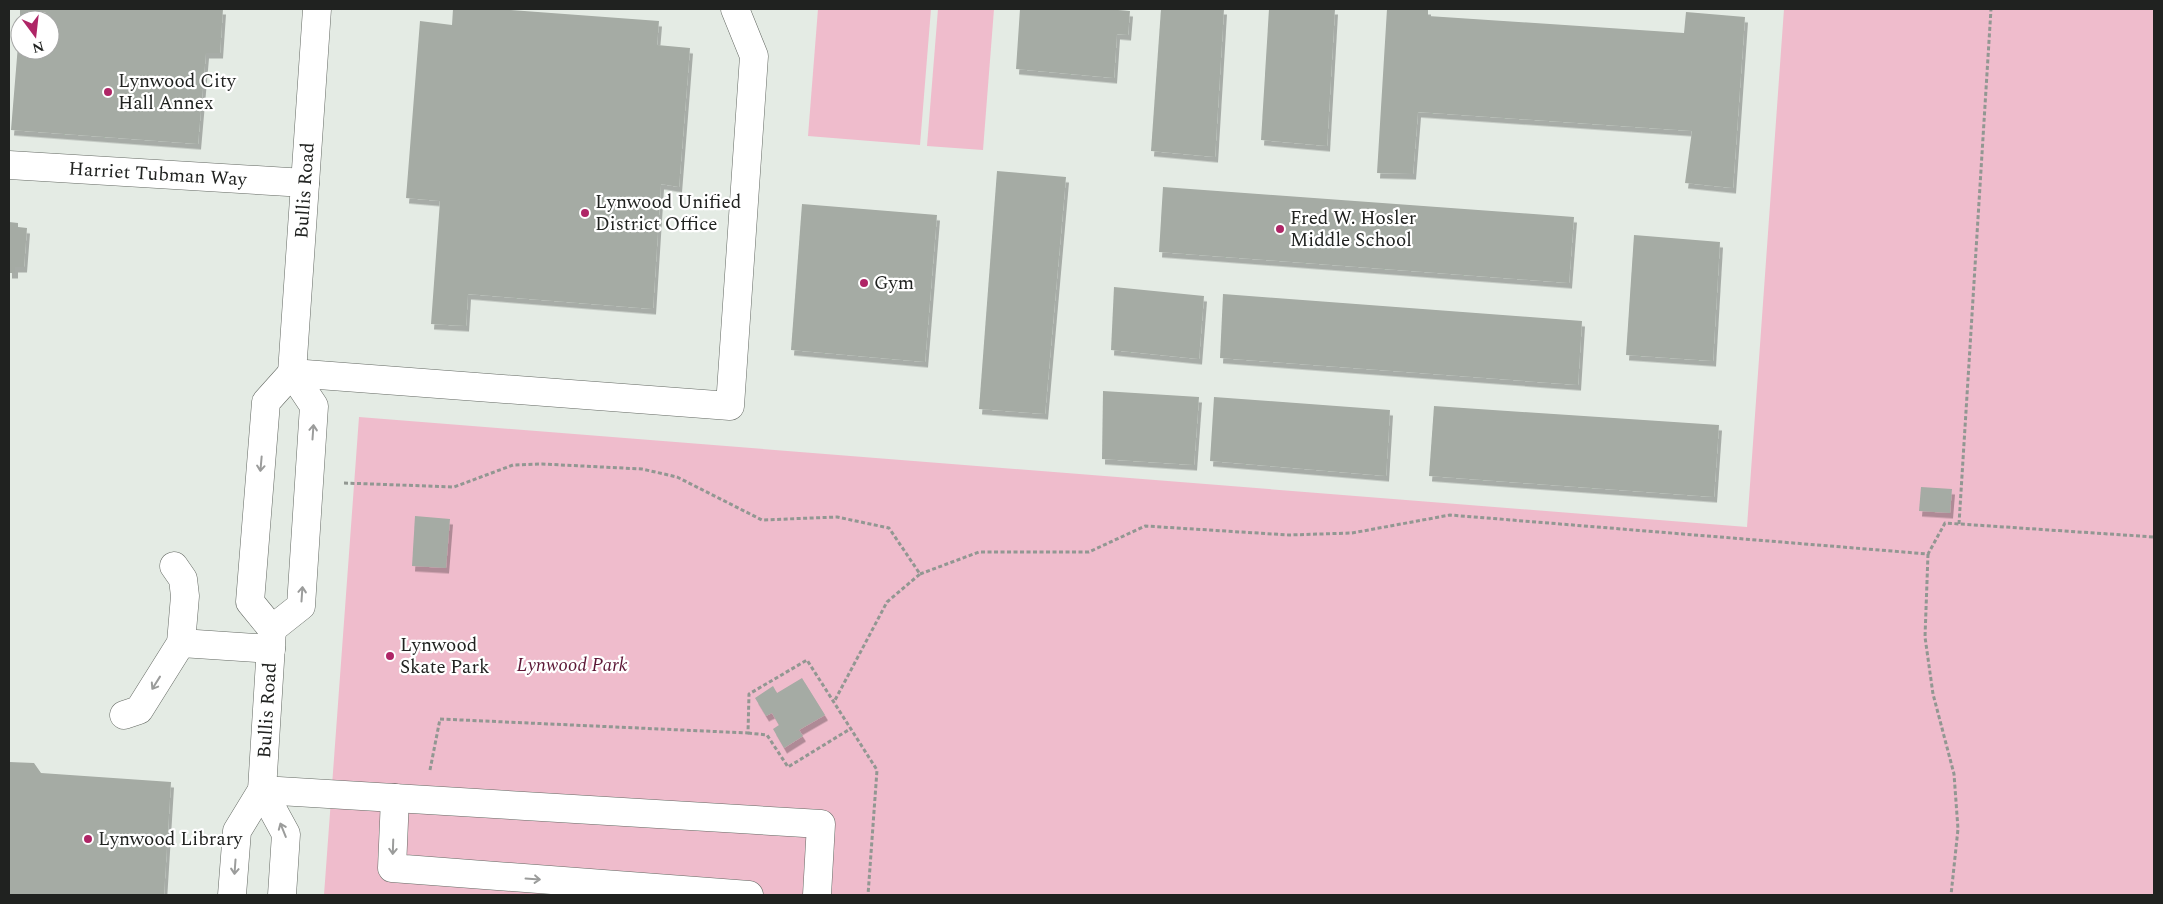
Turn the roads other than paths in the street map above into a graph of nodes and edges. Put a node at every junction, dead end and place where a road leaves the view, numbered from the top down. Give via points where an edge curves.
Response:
1 (317, 9) edge
2 (735, 9) edge
3 (9, 165) edge
4 (305, 183) junction
5 (292, 373) junction
6 (174, 566) dead end
7 (272, 639) junction
8 (181, 643) junction
9 (124, 715) dead end
10 (262, 790) junction
11 (395, 798) junction
12 (232, 895) edge
13 (282, 895) edge
14 (748, 895) edge
15 (817, 895) edge

1 - 4 street, Bullis Road
2 - 5 street via 754,56 730,406
3 - 4 street, Harriet Tubman Way
4 - 5 street, Bullis Road
5 -> 7 street via 266,402 250,602
7 -> 5 street via 301,606 314,406
6 - 8 street via 183,579 185,596
7 - 8 street
7 - 10 street, Bullis Road
8 -> 9 street via 139,710
10 - 11 street
10 -> 12 street, Bullis Road via 237,831
13 -> 10 street via 286,834
11 -> 14 street via 392,868
11 - 15 street via 821,824

